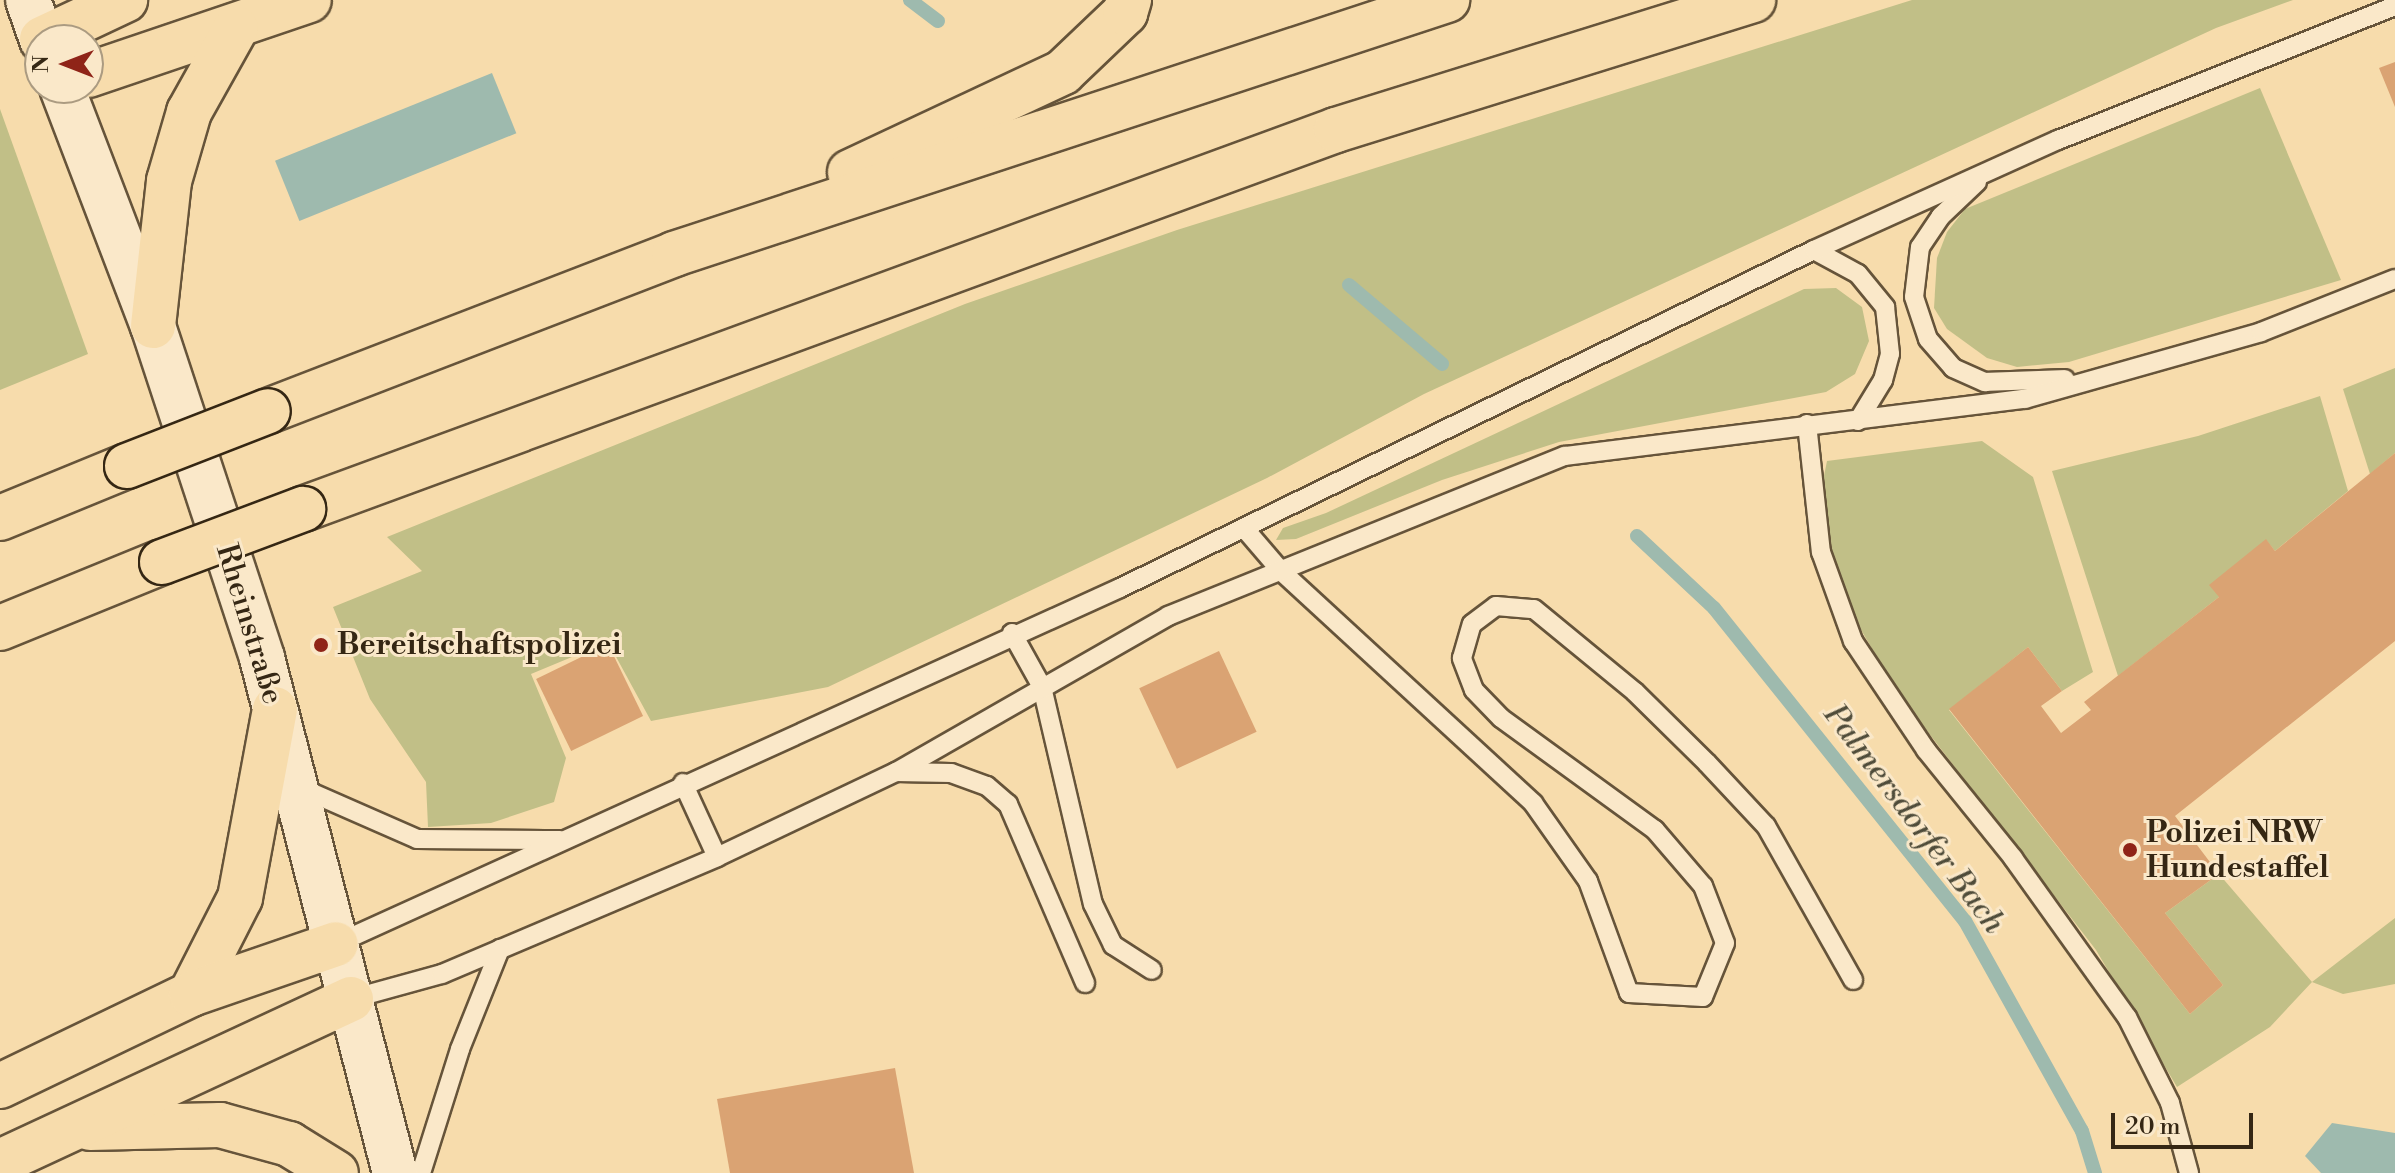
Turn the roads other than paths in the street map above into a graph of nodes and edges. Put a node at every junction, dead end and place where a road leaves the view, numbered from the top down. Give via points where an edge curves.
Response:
1 (28, 0) edge
2 (125, 0) edge
3 (309, 0) edge
4 (1129, 0) edge
5 (1447, 0) edge
6 (1753, 0) edge
7 (2395, 6) edge
8 (36, 24) edge
9 (75, 24) edge
10 (236, 28) junction
11 (104, 70) edge
12 (68, 104) edge
13 (1988, 172) junction
14 (1814, 250) junction
15 (674, 254) junction
16 (2395, 279) edge
17 (153, 326) junction
18 (2118, 373) junction
19 (1858, 421) junction
20 (1807, 424) junction
21 (0, 518) edge
22 (1244, 528) junction
23 (1281, 571) junction
24 (0, 628) edge
25 (1012, 633) junction
26 (1042, 687) junction
27 (275, 709) junction
28 (896, 772) junction
29 (683, 783) junction
30 (295, 786) junction
31 (567, 840) junction
32 (717, 857) junction
33 (336, 944) junction
34 (500, 949) junction
35 (1152, 970) dead end
36 (1853, 980) dead end
37 (1085, 983) dead end
38 (191, 994) junction
39 (351, 999) junction
40 (0, 1086) edge
41 (72, 1128) junction
42 (0, 1162) edge
43 (336, 1173) edge
44 (395, 1173) edge
45 (421, 1173) edge
46 (2189, 1173) edge

1 - 8 main road
2 - 9 highway
3 - 10 highway
4 - 15 highway via 1125,13 1063,72
5 - 15 highway
6 - 24 highway, bridge via 1336,130 303,509
7 - 13 lane
10 - 11 highway
10 - 17 highway via 189,112 169,181
12 - 17 main road, Rheinstraße
13 - 14 lane
13 - 18 lane via 1941,216 1920,247 1914,297 1928,339 1953,368 1985,382
14 - 19 lane via 1858,274 1885,307 1890,354 1883,380
14 - 22 lane
15 - 21 highway, bridge
16 - 18 lane via 2261,332
17 - 27 main road, Rheinstraße
18 - 19 lane via 2025,399
19 - 20 lane
20 - 23 lane via 1565,456
20 - 46 lane via 1821,552 1853,641 1926,750 2013,858 2127,1017 2170,1103
22 - 23 lane
22 - 25 lane
23 - 26 lane via 1168,616
23 - 36 lane via 1533,803 1588,881 1629,993 1703,997 1725,943 1703,886 1655,830 1501,718 1474,690 1462,658 1472,624 1496,606 1534,609 1565,632 1717,774 1766,826
25 - 26 lane
25 - 29 lane
26 - 28 lane
26 - 35 lane via 1093,904 1113,945
27 - 30 main road, Rheinstraße
27 - 38 highway via 240,898
28 - 32 lane
28 - 37 lane via 951,773 987,786 1008,804
29 - 31 lane
29 - 32 lane
30 - 31 lane via 417,839
30 - 33 main road, Rheinstraße
31 - 33 lane
32 - 34 lane
33 - 38 highway
33 - 39 main road, Rheinstraße
34 - 39 lane via 442,974
34 - 45 lane via 460,1049
38 - 40 highway
39 - 41 highway
39 - 44 main road, Rheinstraße
41 - 42 highway
41 - 43 highway via 220,1125 289,1144

